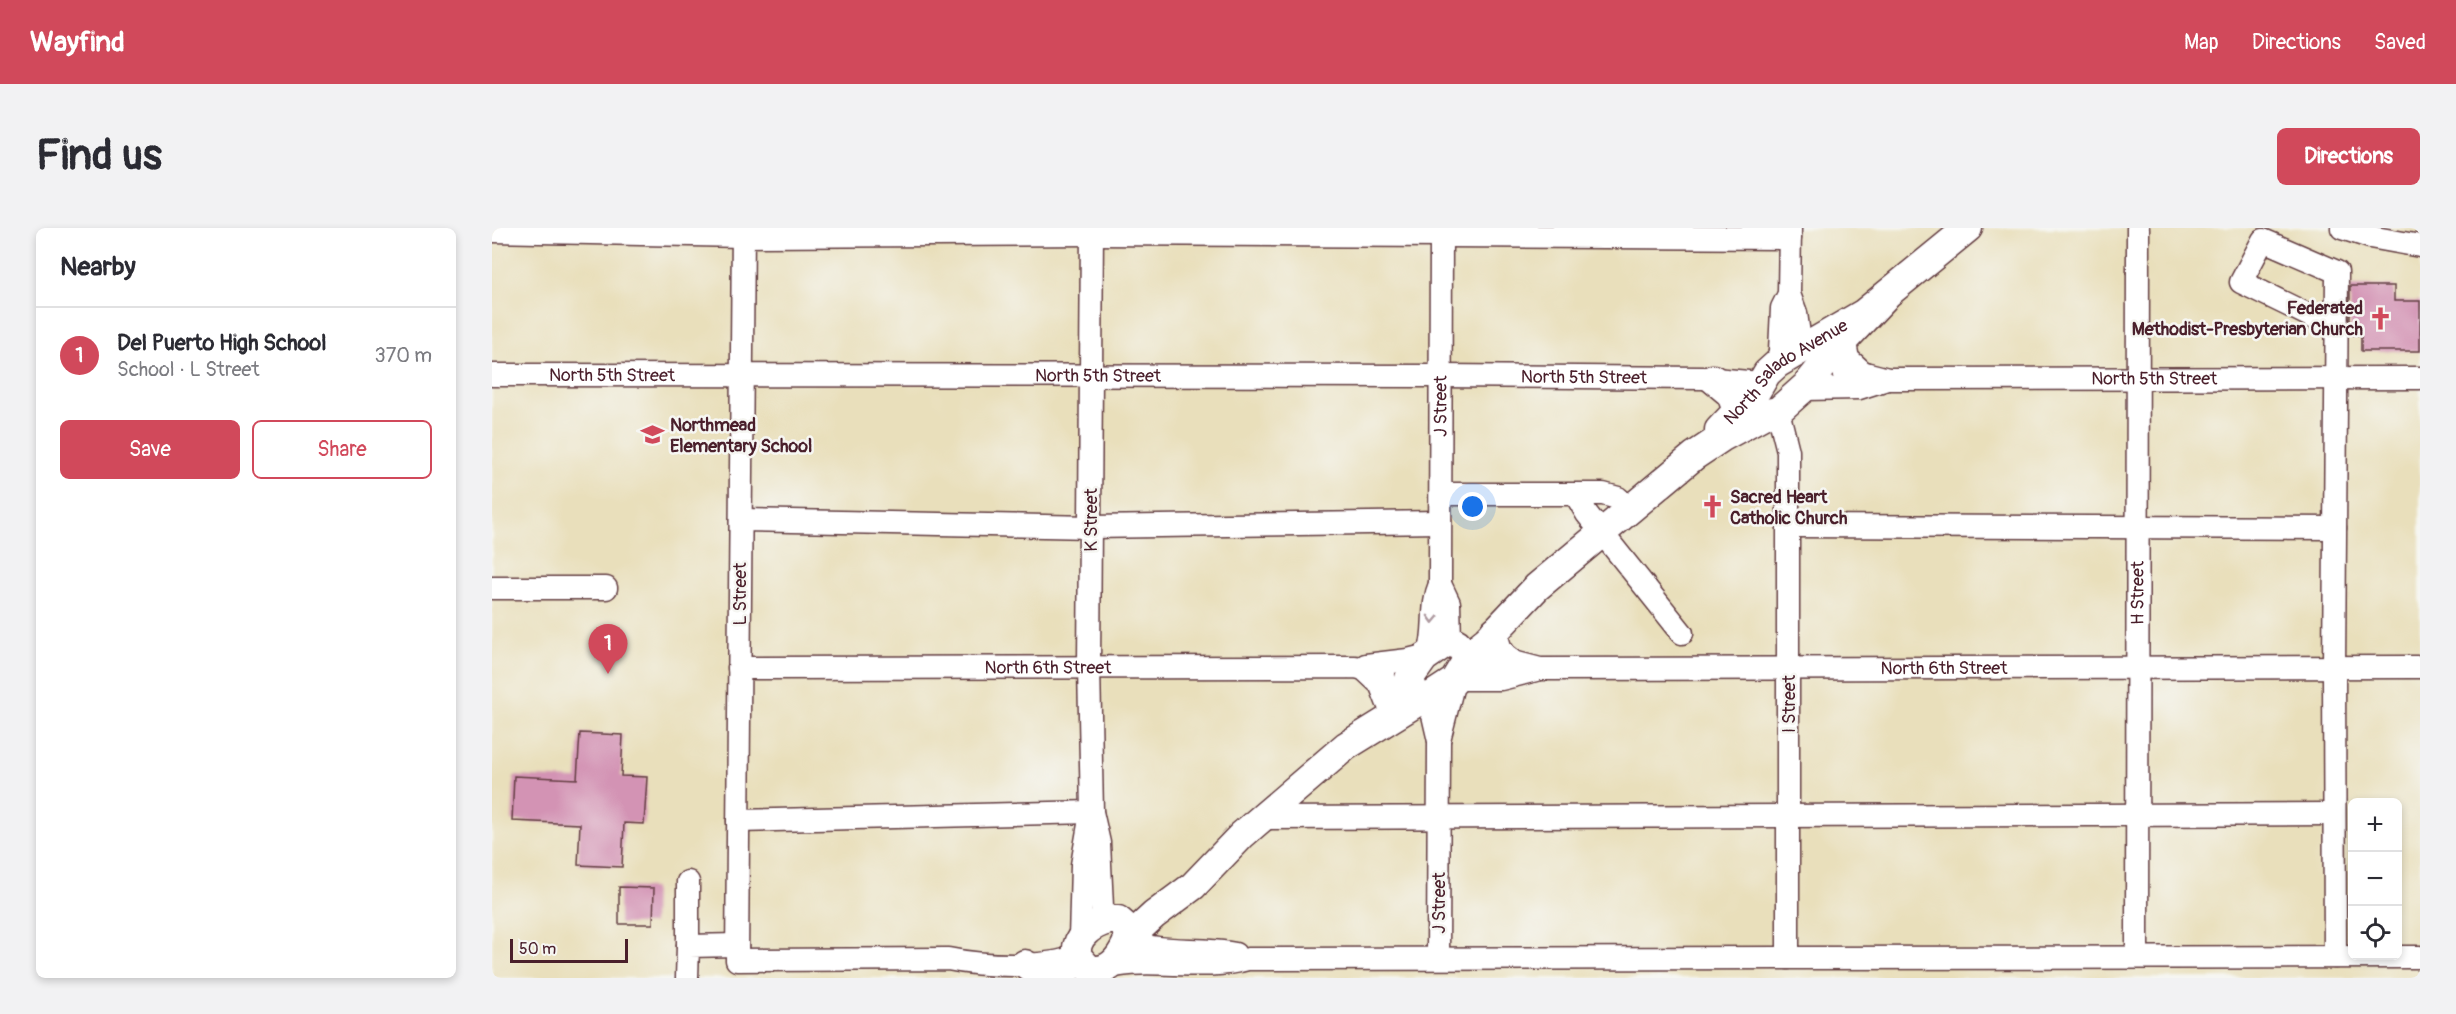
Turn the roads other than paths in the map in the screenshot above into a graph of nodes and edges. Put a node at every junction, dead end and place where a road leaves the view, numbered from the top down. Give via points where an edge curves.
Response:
1 (1968, 228) edge
2 (2138, 228) edge
3 (2342, 228) edge
4 (492, 231) edge
5 (1092, 231) edge
6 (743, 232) edge
7 (1441, 232) edge
8 (1790, 233) edge
9 (2420, 246) edge
10 (1884, 298) junction
11 (2337, 329) junction
12 (1842, 342) junction
13 (1858, 372) junction
14 (492, 375) edge
15 (742, 375) junction
16 (1091, 375) junction
17 (1441, 376) junction
18 (2139, 377) junction
19 (1888, 378) junction
20 (2336, 378) junction
21 (2420, 378) edge
22 (1708, 379) junction
23 (1789, 379) junction
24 (1737, 411) junction
25 (1694, 456) junction
26 (1441, 494) junction
27 (1576, 495) junction
28 (1630, 510) junction
29 (741, 520) junction
30 (1440, 522) junction
31 (1789, 526) junction
32 (2138, 526) junction
33 (1091, 527) junction
34 (2335, 528) junction
35 (1601, 533) junction
36 (1537, 587) junction
37 (492, 588) edge
38 (606, 588) dead end
39 (1495, 632) junction
40 (1682, 633) dead end
41 (1450, 658) junction
42 (1510, 662) junction
43 (2138, 666) junction
44 (1089, 667) junction
45 (1789, 667) junction
46 (2334, 667) junction
47 (2420, 667) edge
48 (739, 668) junction
49 (1362, 668) junction
50 (1540, 669) junction
51 (1411, 692) junction
52 (1439, 741) junction
53 (1092, 812) junction
54 (2138, 814) junction
55 (2334, 814) junction
56 (1788, 816) junction
57 (1439, 817) junction
58 (738, 821) junction
59 (1252, 826) junction
60 (688, 882) dead end
61 (1121, 930) junction
62 (688, 946) junction
63 (737, 952) junction
64 (1438, 957) junction
65 (2137, 957) junction
66 (2335, 957) junction
67 (2420, 957) edge
68 (1248, 958) junction
69 (1788, 958) junction
70 (948, 959) junction
71 (1088, 959) edge
72 (2085, 968) edge
73 (818, 969) edge
74 (1612, 969) edge
75 (1889, 969) edge
76 (1032, 971) edge
77 (687, 978) edge
78 (1057, 978) edge

1 - 10 main road, North Salado Avenue
2 - 18 street, H Street
3 - 9 street
4 - 6 street
5 - 6 street
5 - 7 street
5 - 16 street, K Street
6 - 15 street, L Street
7 - 8 street
7 - 17 street, J Street
8 - 23 street, I Street via 1789,294 1796,313
10 - 12 main road, North Salado Avenue
10 - 23 main road, North Salado Avenue via 1849,322
11 - 11 street via 2337,272 2263,240 2241,282
11 - 20 street
12 - 13 main road via 1845,360
12 - 23 main road, North Salado Avenue
13 - 19 street, North 5th Street
13 - 23 street, North 5th Street
14 - 15 street, North 5th Street
15 - 16 street, North 5th Street
15 - 29 street, L Street
16 - 17 street, North 5th Street
16 - 33 street, K Street
17 - 22 street, North 5th Street
17 - 26 street, J Street
18 - 19 street, North 5th Street
18 - 20 street, North 5th Street
18 - 32 street, H Street
19 - 23 street, North 5th Street via 1859,388
20 - 21 street, North 5th Street
20 - 34 street
22 - 23 street, North 5th Street
22 - 24 main road via 1731,394
23 - 24 main road, North Salado Avenue
23 - 25 main road, North Salado Avenue via 1721,438
23 - 31 street, I Street
24 - 25 main road, North Salado Avenue
25 - 28 main road, North Salado Avenue
26 - 27 street
26 - 30 street, J Street
27 - 28 street via 1618,498
27 - 35 street
28 - 35 main road, North Salado Avenue
29 - 33 street
29 - 48 street, L Street
30 - 33 street
30 - 41 street, J Street via 1440,584 1450,611
31 - 32 street
31 - 45 street, I Street
32 - 34 street
32 - 43 street, H Street
33 - 44 street, K Street
34 - 46 street
35 - 36 main road, North Salado Avenue
35 - 40 street
36 - 39 main road, North Salado Avenue
36 - 41 main road, North Salado Avenue
37 - 38 street
39 - 41 main road, North Salado Avenue
39 - 42 main road via 1498,650
41 - 42 street, North 6th Street
41 - 49 street, North 6th Street
41 - 50 street via 1511,678
41 - 51 main road, North Salado Avenue
41 - 52 street, J Street via 1446,722
42 - 50 street, North 6th Street
43 - 45 street, North 6th Street
43 - 46 street, North 6th Street
43 - 54 street, H Street
44 - 48 street, North 6th Street
44 - 49 street, North 6th Street
44 - 53 street, K Street
45 - 50 street, North 6th Street
45 - 56 street, I Street
46 - 47 street, North 6th Street
46 - 55 street
48 - 58 street, L Street
49 - 51 main road via 1383,683
51 - 52 street, J Street via 1433,715
51 - 59 main road, North Salado Avenue
52 - 57 street, J Street
53 - 58 street
53 - 61 street, K Street via 1099,843 1102,908
53 - 71 street, K Street via 1082,865
54 - 55 street
54 - 56 street
54 - 65 street, H Street
55 - 66 street
56 - 57 street
56 - 69 street, I Street
57 - 59 street
57 - 64 street, J Street
58 - 63 street, L Street
59 - 61 main road, North Salado Avenue via 1193,886 1154,915
60 - 62 street
61 - 68 street via 1144,946 1207,949
61 - 71 main road via 1118,959
61 - 71 main road via 1104,921 1090,928
62 - 63 street
62 - 77 street
63 - 73 street
64 - 68 street
64 - 74 street
65 - 66 street
65 - 72 street
66 - 67 street
68 - 71 street via 1215,965 1129,964
69 - 74 street
69 - 75 street
70 - 71 street via 973,951 1067,947
70 - 73 street
70 - 76 street
71 - 76 street
71 - 78 main road
72 - 75 street

